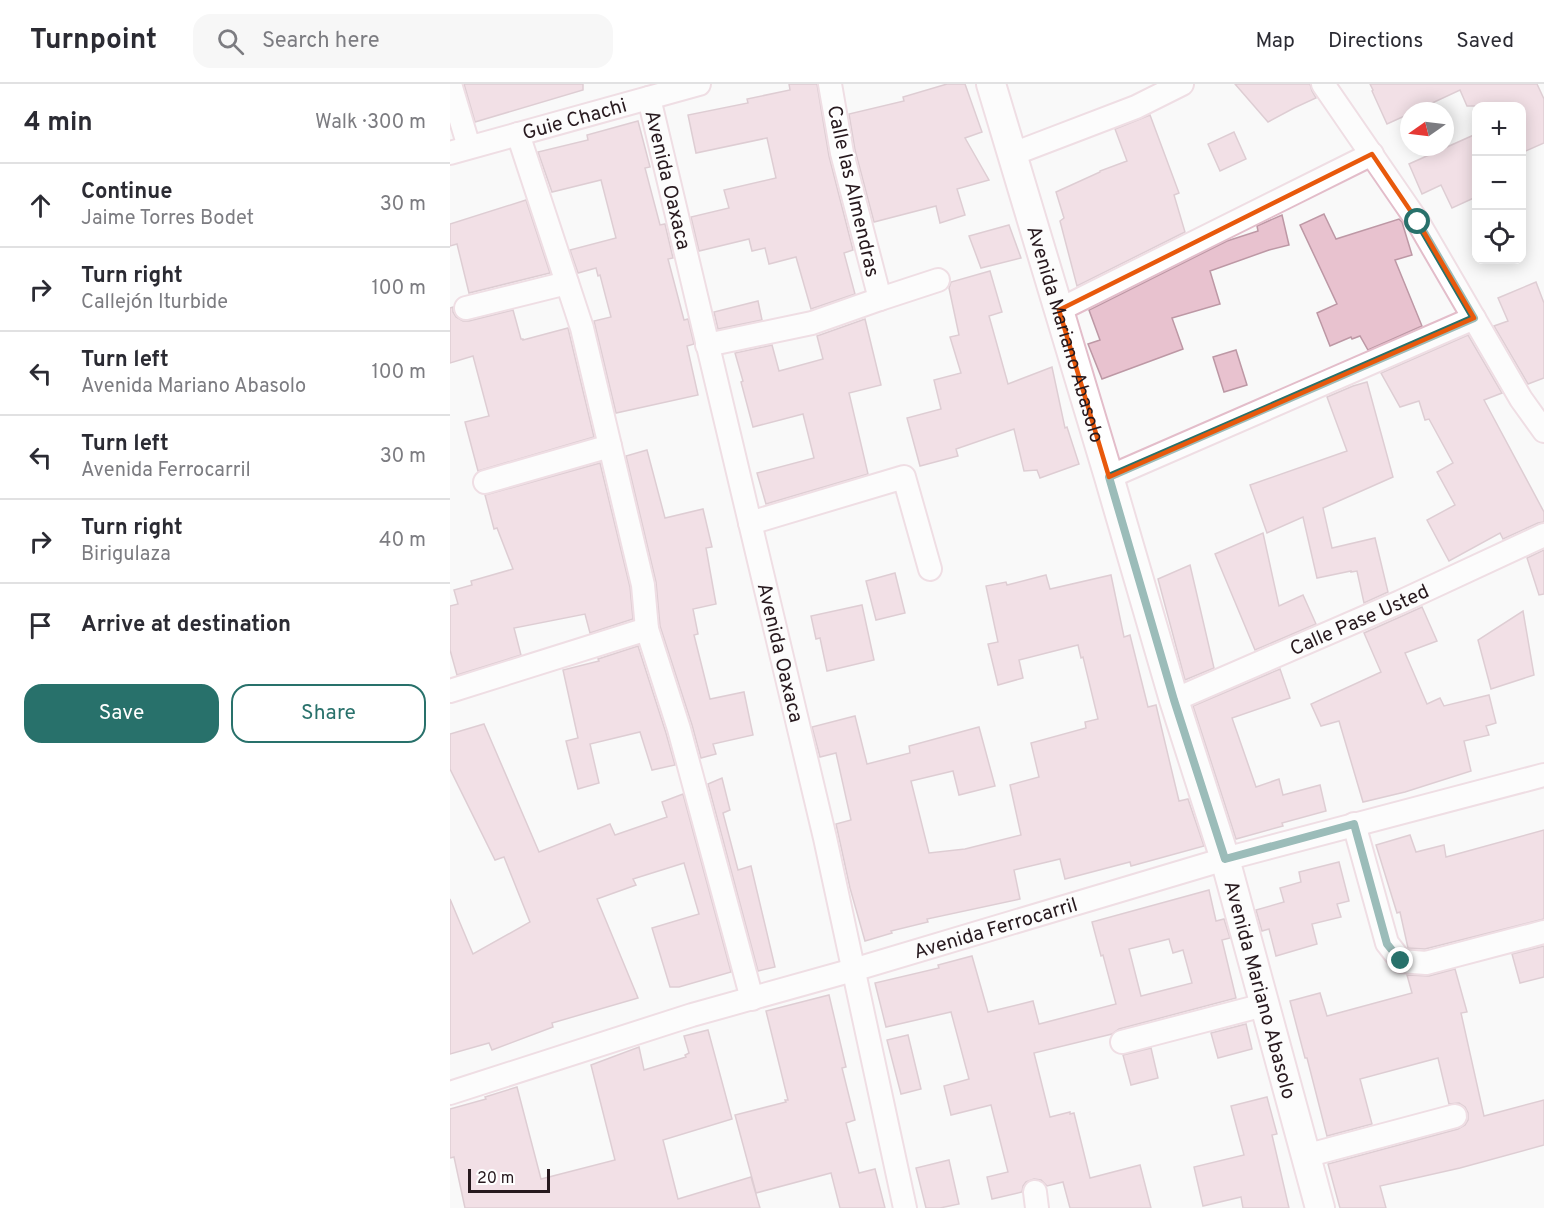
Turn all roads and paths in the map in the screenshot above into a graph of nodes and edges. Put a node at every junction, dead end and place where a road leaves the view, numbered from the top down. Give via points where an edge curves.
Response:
1 (450, 84) edge
2 (699, 84) edge
3 (830, 84) edge
4 (991, 84) edge
5 (1182, 84) edge
6 (1323, 84) edge
7 (649, 98) junction
8 (518, 134) junction
9 (459, 150) edge
10 (1014, 154) junction
11 (1371, 154) junction
12 (938, 280) dead end
13 (567, 283) junction
14 (880, 299) junction
15 (466, 308) dead end
16 (1059, 310) junction
17 (1474, 318) junction
18 (708, 345) junction
19 (1544, 431) edge
20 (610, 446) junction
21 (1109, 477) junction
22 (485, 483) dead end
23 (750, 523) junction
24 (1544, 535) edge
25 (930, 569) dead end
26 (647, 629) junction
27 (450, 691) edge
28 (1174, 700) junction
29 (1544, 775) edge
30 (1354, 824) junction
31 (1225, 859) junction
32 (1544, 932) edge
33 (853, 970) junction
34 (752, 999) junction
35 (1264, 1005) junction
36 (1122, 1042) dead end
37 (450, 1093) edge
38 (1455, 1116) dead end
39 (1305, 1156) junction
40 (905, 1208) edge
41 (1320, 1208) edge

1 - 9 street
2 - 7 street, Guie Chachi
3 - 14 street, Calle las Almendras via 842,153
4 - 10 street, Avenida Mariano Abasolo
5 - 10 street via 1136,107
6 - 11 street
7 - 8 street, Guie Chachi
7 - 18 street, Avenida Oaxaca
8 - 9 street, Guie Chachi
8 - 13 street
10 - 16 street, Avenida Mariano Abasolo
11 - 16 street
11 - 17 street via 1418,222
12 - 14 street
13 - 15 street
13 - 20 street via 582,328
14 - 18 street, Calle las Almendras via 812,322
16 - 21 street, Avenida Mariano Abasolo
17 - 19 street
17 - 21 street
18 - 23 street, Avenida Oaxaca
20 - 22 street
20 - 26 street via 643,585
21 - 28 street, Avenida Mariano Abasolo
23 - 25 street via 904,477
23 - 33 street, Avenida Oaxaca
24 - 28 street, Calle Pase Usted
26 - 27 street
26 - 34 street via 679,729
28 - 31 street, Avenida Mariano Abasolo
29 - 30 street, Avenida Ferrocarril
30 - 31 street, Avenida Ferrocarril
30 - 32 street via 1387,944 1401,961 1426,963
31 - 33 street, Avenida Ferrocarril
31 - 35 street, Avenida Mariano Abasolo
33 - 34 street, Avenida Ferrocarril
33 - 40 street, Avenida Oaxaca
34 - 37 street, Avenida Ferrocarril
35 - 36 street
35 - 39 street, Avenida Mariano Abasolo
38 - 39 street
39 - 41 street, Avenida Mariano Abasolo

